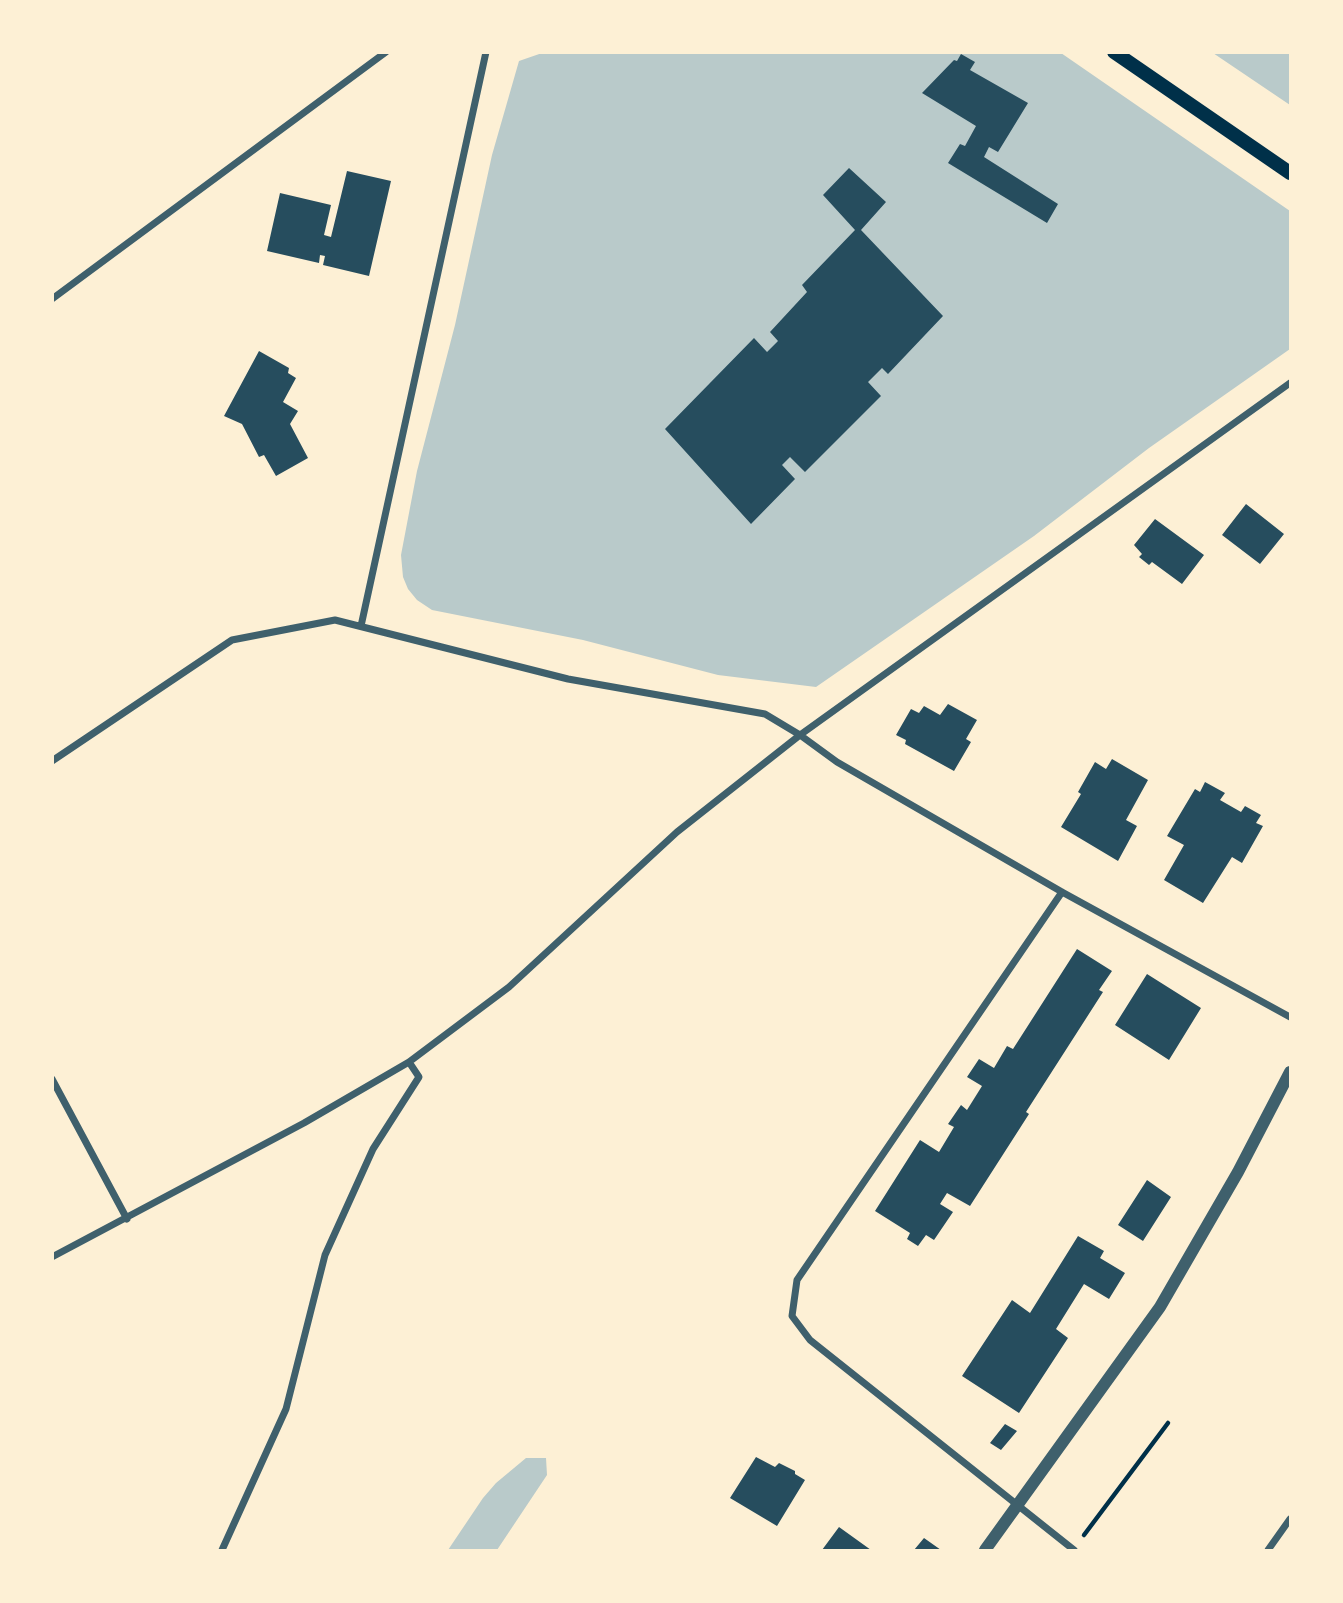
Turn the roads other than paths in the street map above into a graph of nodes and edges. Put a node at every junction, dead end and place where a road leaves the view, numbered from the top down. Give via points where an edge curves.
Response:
1 (386, 52) edge
2 (485, 52) edge
3 (1114, 52) edge
4 (1290, 173) edge
5 (52, 299) edge
6 (1290, 383) edge
7 (361, 626) junction
8 (800, 735) junction
9 (52, 761) edge
10 (1062, 892) junction
11 (1290, 1017) edge
12 (409, 1062) junction
13 (1290, 1072) edge
14 (52, 1079) edge
15 (127, 1219) junction
16 (52, 1257) edge
17 (1019, 1506) junction
18 (1290, 1519) edge
19 (222, 1550) edge
20 (985, 1550) edge
21 (1073, 1550) edge
22 (1268, 1550) edge

1 - 5 street
2 - 7 street
3 - 4 main road
6 - 8 street
7 - 8 street via 568,679 765,714
7 - 9 street via 335,620 232,640
8 - 10 street via 837,762
8 - 12 street via 677,832 509,987
10 - 11 street
10 - 17 street via 827,1234 797,1280 793,1296 792,1316 810,1340
12 - 15 street
12 - 19 street via 419,1077 373,1149 326,1255 286,1409
13 - 17 street via 1160,1307
14 - 15 street
15 - 16 street
17 - 20 street
17 - 21 street
18 - 22 street

